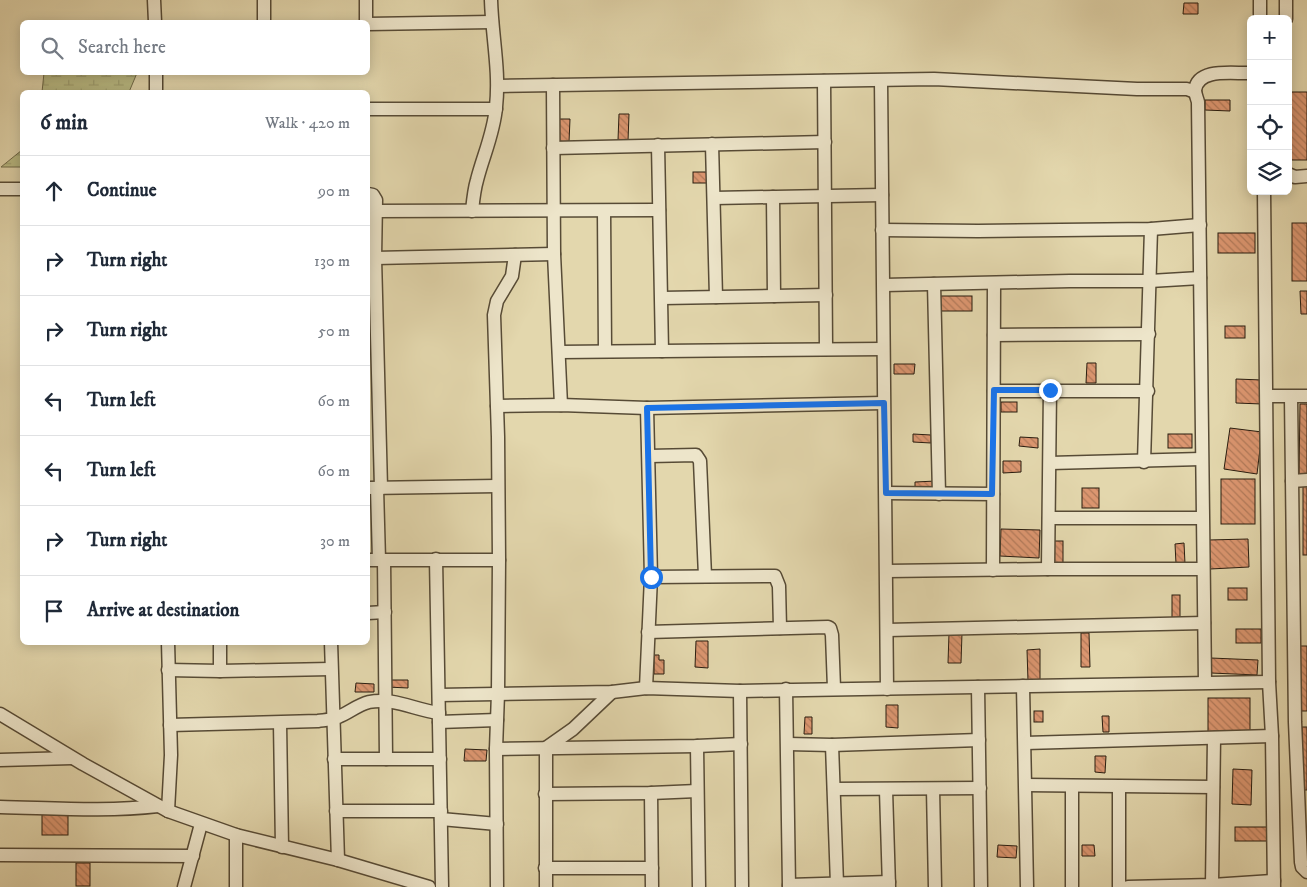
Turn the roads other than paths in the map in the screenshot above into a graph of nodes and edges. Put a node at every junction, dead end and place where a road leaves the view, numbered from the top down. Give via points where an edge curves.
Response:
1 (154, 0) edge
2 (264, 0) edge
3 (366, 0) edge
4 (491, 0) edge
5 (1260, 0) edge
6 (1286, 0) edge
7 (1260, 15) edge
8 (1286, 15) edge
9 (155, 20) edge
10 (264, 20) edge
11 (367, 20) edge
12 (492, 22) junction
13 (370, 23) edge
14 (1247, 74) edge
15 (156, 75) edge
16 (882, 81) junction
17 (824, 82) junction
18 (553, 85) junction
19 (498, 86) junction
20 (156, 90) edge
21 (1195, 92) junction
22 (496, 108) junction
23 (370, 109) edge
24 (825, 142) junction
25 (712, 144) junction
26 (658, 145) junction
27 (553, 148) junction
28 (1292, 176) edge
29 (1307, 176) edge
30 (20, 189) edge
31 (0, 190) edge
32 (370, 195) edge
33 (882, 195) junction
34 (1264, 195) edge
35 (826, 196) junction
36 (773, 197) junction
37 (714, 198) junction
38 (554, 210) junction
39 (659, 210) junction
40 (376, 211) junction
41 (472, 211) junction
42 (604, 211) junction
43 (1200, 225) junction
44 (1151, 229) junction
45 (882, 230) junction
46 (554, 254) junction
47 (515, 255) junction
48 (373, 256) edge
49 (1200, 278) junction
50 (1150, 281) junction
51 (934, 284) junction
52 (994, 284) junction
53 (884, 285) junction
54 (826, 295) junction
55 (774, 296) junction
56 (716, 297) junction
57 (662, 298) junction
58 (1149, 334) junction
59 (994, 335) junction
60 (826, 348) junction
61 (883, 349) junction
62 (606, 350) junction
63 (662, 351) junction
64 (559, 352) junction
65 (994, 390) junction
66 (1050, 390) junction
67 (1148, 390) junction
68 (1267, 396) junction
69 (1307, 396) edge
70 (373, 397) edge
71 (1291, 397) junction
72 (884, 403) junction
73 (561, 405) junction
74 (497, 406) junction
75 (647, 408) junction
76 (649, 456) junction
77 (1202, 459) junction
78 (1144, 462) junction
79 (1050, 463) junction
80 (1307, 480) edge
81 (1292, 481) junction
82 (497, 486) junction
83 (375, 488) edge
84 (886, 493) junction
85 (939, 494) junction
86 (992, 494) junction
87 (1049, 518) junction
88 (1202, 518) junction
89 (436, 559) junction
90 (377, 560) edge
91 (499, 560) junction
92 (1048, 568) junction
93 (1202, 568) junction
94 (993, 570) junction
95 (886, 571) junction
96 (705, 576) junction
97 (651, 577) junction
98 (385, 612) junction
99 (370, 613) edge
100 (1204, 622) junction
101 (780, 628) junction
102 (887, 630) junction
103 (648, 632) junction
104 (168, 645) edge
105 (220, 645) edge
106 (331, 645) edge
107 (331, 669) junction
108 (168, 670) junction
109 (220, 672) junction
110 (1205, 682) junction
111 (1269, 682) junction
112 (1023, 686) junction
113 (978, 687) junction
114 (646, 688) junction
115 (834, 688) junction
116 (887, 688) junction
117 (786, 689) junction
118 (740, 691) junction
119 (612, 692) junction
120 (498, 693) junction
121 (439, 695) junction
122 (386, 701) junction
123 (0, 714) edge
124 (439, 717) junction
125 (333, 719) junction
126 (497, 720) junction
127 (1301, 722) edge
128 (280, 723) junction
129 (170, 725) junction
130 (1272, 736) junction
131 (1214, 738) junction
132 (979, 740) junction
133 (1025, 742) junction
134 (741, 744) junction
135 (788, 744) junction
136 (832, 745) junction
137 (697, 746) junction
138 (546, 748) junction
139 (496, 749) junction
140 (72, 758) junction
141 (334, 759) junction
142 (386, 759) junction
143 (440, 759) junction
144 (0, 760) edge
145 (1026, 785) junction
146 (1072, 786) junction
147 (1119, 787) junction
148 (1213, 787) junction
149 (980, 788) junction
150 (834, 789) junction
151 (933, 789) junction
152 (886, 790) junction
153 (697, 791) junction
154 (651, 793) junction
155 (545, 794) junction
156 (0, 807) edge
157 (163, 809) junction
158 (336, 811) junction
159 (441, 815) junction
160 (201, 824) junction
161 (497, 824) junction
162 (236, 835) junction
163 (282, 847) junction
164 (0, 855) edge
165 (193, 856) junction
166 (338, 860) junction
167 (545, 868) junction
168 (652, 868) junction
169 (1307, 872) edge
170 (837, 884) junction
171 (889, 884) edge
172 (1274, 884) edge
173 (1212, 885) junction
174 (789, 886) edge
175 (184, 887) edge
176 (236, 887) edge
177 (429, 887) edge
178 (442, 887) edge
179 (497, 887) edge
180 (546, 887) edge
181 (652, 887) edge
182 (699, 887) edge
183 (742, 887) edge
184 (935, 887) edge
185 (981, 887) edge
186 (1027, 887) edge
187 (1072, 887) edge
188 (1118, 887) edge
189 (1128, 887) edge

1 - 9 street
2 - 10 street
3 - 11 street
4 - 12 street
5 - 7 street
6 - 8 street
12 - 13 street
12 - 19 street
14 - 21 street via 1204,76
15 - 20 street
16 - 17 street
16 - 21 street via 974,80 1187,89
16 - 33 street
17 - 18 street
17 - 24 street
18 - 19 street
18 - 27 street
19 - 22 street
21 - 43 street via 1198,102
22 - 23 street
22 - 41 street
24 - 25 street
24 - 35 street
25 - 26 street
25 - 37 street
26 - 27 street
26 - 39 street
27 - 38 street
28 - 29 street
30 - 31 street
32 - 40 street via 375,197
33 - 35 street
33 - 45 street
34 - 68 street
35 - 36 street
35 - 54 street
36 - 37 street
36 - 55 street
37 - 56 street
38 - 41 street
38 - 42 street
38 - 46 street
39 - 42 street
39 - 57 street
40 - 41 street
40 - 48 street
42 - 62 street
43 - 44 street
43 - 49 street
44 - 45 street
44 - 50 street
45 - 53 street
46 - 47 street
46 - 64 street
47 - 48 street
47 - 74 street via 512,276 494,314
48 - 70 street
49 - 50 street
49 - 77 street
50 - 52 street
50 - 58 street
51 - 52 street
51 - 53 street
51 - 85 street
52 - 59 street
53 - 61 street
54 - 55 street
54 - 60 street
55 - 56 street
56 - 57 street
57 - 63 street
58 - 59 street
58 - 67 street
59 - 65 street
60 - 61 street
60 - 63 street
61 - 72 street
62 - 63 street
62 - 64 street
64 - 73 street
65 - 66 street
65 - 86 street
66 - 67 street
66 - 79 street
67 - 78 street
68 - 71 street
68 - 111 street
69 - 71 street
70 - 83 street
71 - 81 street
72 - 75 street
72 - 84 street
73 - 74 street
73 - 75 street
74 - 82 street
75 - 76 street
76 - 96 street via 696,455 700,461
76 - 97 street
77 - 78 street
77 - 88 street
78 - 79 street
79 - 87 street
80 - 81 street
81 - 127 street
82 - 83 street
82 - 91 street
83 - 90 street
84 - 85 street
84 - 95 street
85 - 86 street
86 - 94 street
87 - 88 street
87 - 92 street
88 - 93 street
89 - 90 street
89 - 91 street
89 - 121 street
90 - 98 street
91 - 120 street
92 - 93 street
92 - 94 street
93 - 100 street
94 - 95 street
95 - 102 street
96 - 97 street
96 - 101 street via 775,576 779,586
97 - 103 street
98 - 99 street
98 - 122 street
100 - 102 street
100 - 110 street
101 - 103 street
101 - 115 street via 830,628
102 - 116 street
103 - 114 street
104 - 108 street
105 - 109 street
106 - 107 street
107 - 109 street
107 - 125 street
108 - 109 street
108 - 129 street
110 - 111 street
110 - 112 street
111 - 130 street
112 - 113 street
112 - 133 street
113 - 116 street
113 - 132 street
114 - 118 street
114 - 119 street
115 - 116 street
115 - 117 street
117 - 118 street
117 - 135 street
118 - 134 street
119 - 120 street
119 - 138 street via 573,729
120 - 121 street
120 - 126 street
121 - 124 street
122 - 124 street
122 - 125 street via 360,705
122 - 142 street
123 - 140 street
124 - 126 street
124 - 143 street
125 - 128 street
125 - 141 street
126 - 139 street
127 - 169 street via 1301,862
128 - 129 street
128 - 163 street
129 - 157 street
130 - 131 street
130 - 172 street
131 - 133 street
131 - 148 street
132 - 136 street
132 - 149 street
133 - 145 street
134 - 137 street
134 - 183 street
135 - 136 street
135 - 174 street
136 - 150 street
137 - 138 street
137 - 153 street
138 - 139 street
138 - 155 street
139 - 161 street
140 - 144 street
140 - 157 street
141 - 142 street
141 - 158 street
142 - 143 street
143 - 159 street
145 - 146 street
145 - 186 street
146 - 147 street
146 - 187 street
147 - 148 street
147 - 188 street
148 - 173 street
149 - 151 street
149 - 185 street
150 - 152 street
150 - 170 street
151 - 152 street
151 - 184 street
152 - 171 street
153 - 154 street
153 - 182 street
154 - 155 street
154 - 168 street
155 - 167 street
156 - 157 street
157 - 160 street
158 - 159 street
158 - 166 street
159 - 161 street
159 - 178 street
160 - 162 street
160 - 165 street
161 - 179 street
162 - 163 street
162 - 176 street
163 - 166 street
164 - 165 street
165 - 175 street
166 - 177 street
167 - 168 street
167 - 180 street
168 - 181 street
170 - 171 street
170 - 174 street
172 - 173 street
173 - 189 street

